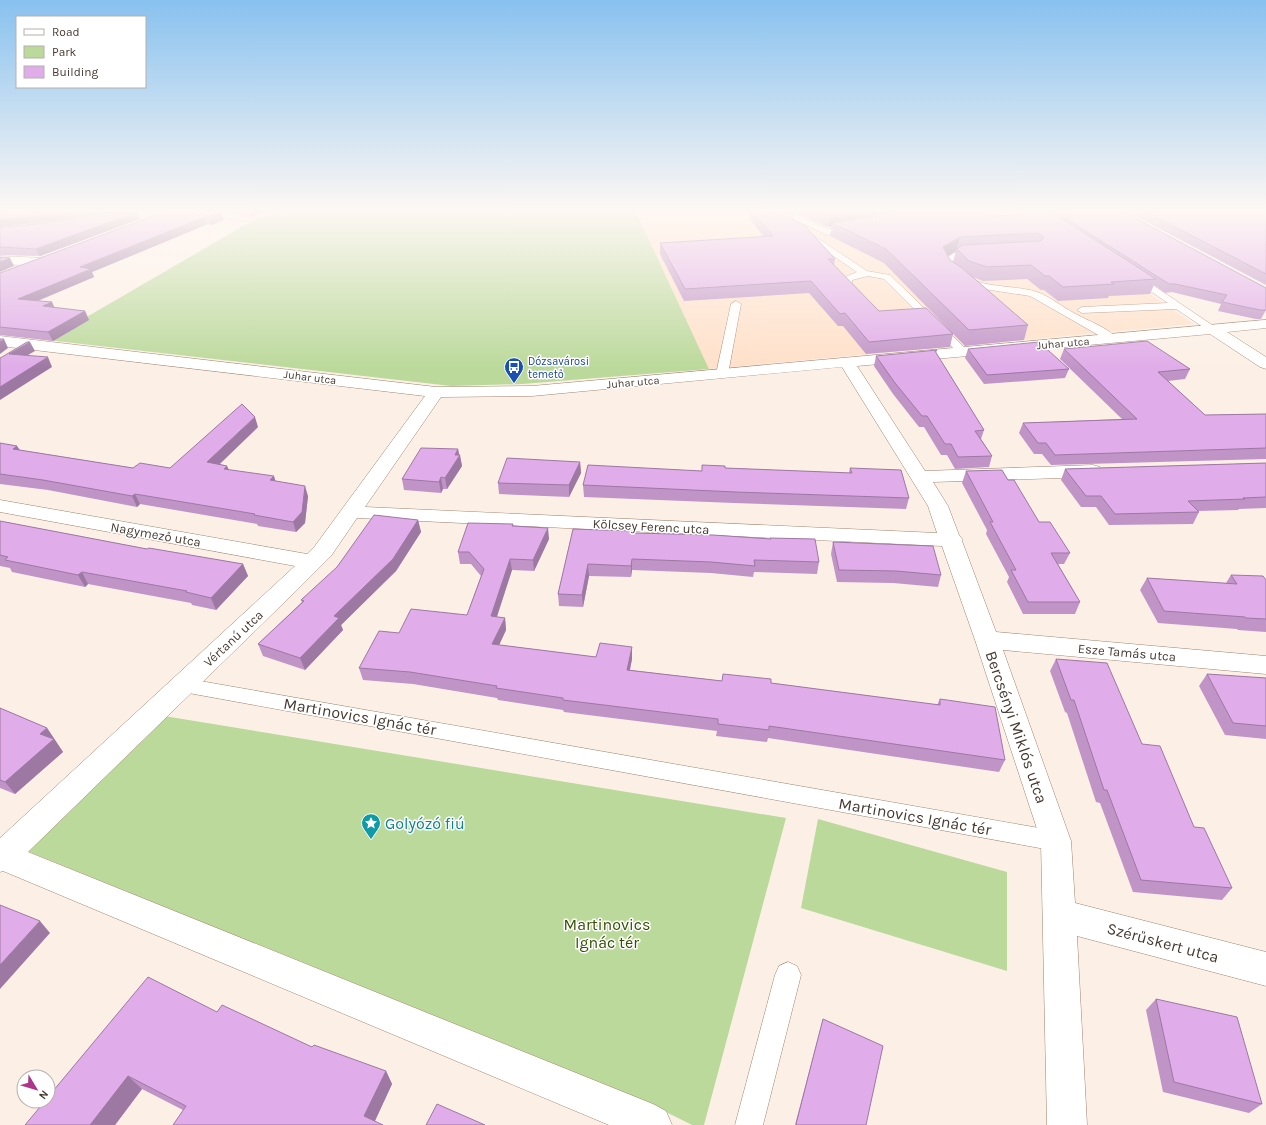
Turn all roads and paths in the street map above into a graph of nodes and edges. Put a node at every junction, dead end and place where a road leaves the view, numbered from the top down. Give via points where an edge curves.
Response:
1 (852, 264) edge
2 (948, 264) edge
3 (1126, 272) edge
4 (864, 273) junction
5 (736, 304) edge
6 (866, 304) edge
7 (1178, 306) junction
8 (1082, 310) dead end
9 (924, 314) junction
10 (911, 315) edge
11 (1266, 324) edge
12 (1213, 329) junction
13 (1111, 338) junction
14 (0, 341) edge
15 (29, 344) junction
16 (963, 352) junction
17 (6, 358) edge
18 (847, 363) junction
19 (1266, 364) edge
20 (722, 374) junction
21 (436, 392) junction
22 (1109, 471) edge
23 (920, 477) junction
24 (0, 506) edge
25 (350, 512) junction
26 (952, 540) junction
27 (312, 562) junction
28 (987, 640) junction
29 (1266, 664) edge
30 (183, 685) junction
31 (1056, 842) junction
32 (1, 856) edge
33 (1059, 915) junction
34 (1266, 969) edge
35 (788, 975) dead end
36 (652, 1125) edge
37 (749, 1125) edge
38 (1067, 1125) edge

1 - 4 lane
2 - 13 lane via 964,281 1035,295
3 - 7 lane
4 - 6 lane via 851,277 847,284
4 - 9 lane via 887,277
5 - 20 lane
7 - 8 lane
7 - 12 lane
9 - 10 lane
9 - 16 lane
11 - 12 street, Juhar utca
12 - 13 street, Juhar utca
12 - 19 street
13 - 16 street, Juhar utca
14 - 15 street, Juhar utca
15 - 17 street
15 - 21 street, Juhar utca
16 - 18 street, Juhar utca
18 - 20 street, Juhar utca
18 - 23 street, Bercsényi Miklós utca
20 - 21 street, Juhar utca via 532,391
21 - 25 street, Vértanú utca
22 - 23 street
23 - 26 street, Bercsényi Miklós utca via 938,506
24 - 27 street, Nagymező utca
25 - 26 street, Kölcsey Ferenc utca
25 - 27 street, Vértanú utca via 323,551
26 - 28 street, Bercsényi Miklós utca
27 - 30 street, Vértanú utca
28 - 29 street, Esze Tamás utca
28 - 31 street, Bercsényi Miklós utca
30 - 31 lane, Martinovics Ignác tér
30 - 32 street, Vértanú utca
31 - 33 street, Bercsényi Miklós utca
32 - 36 street
33 - 34 street, Szérűskert utca
33 - 38 street, Bercsényi Miklós utca
35 - 37 lane

